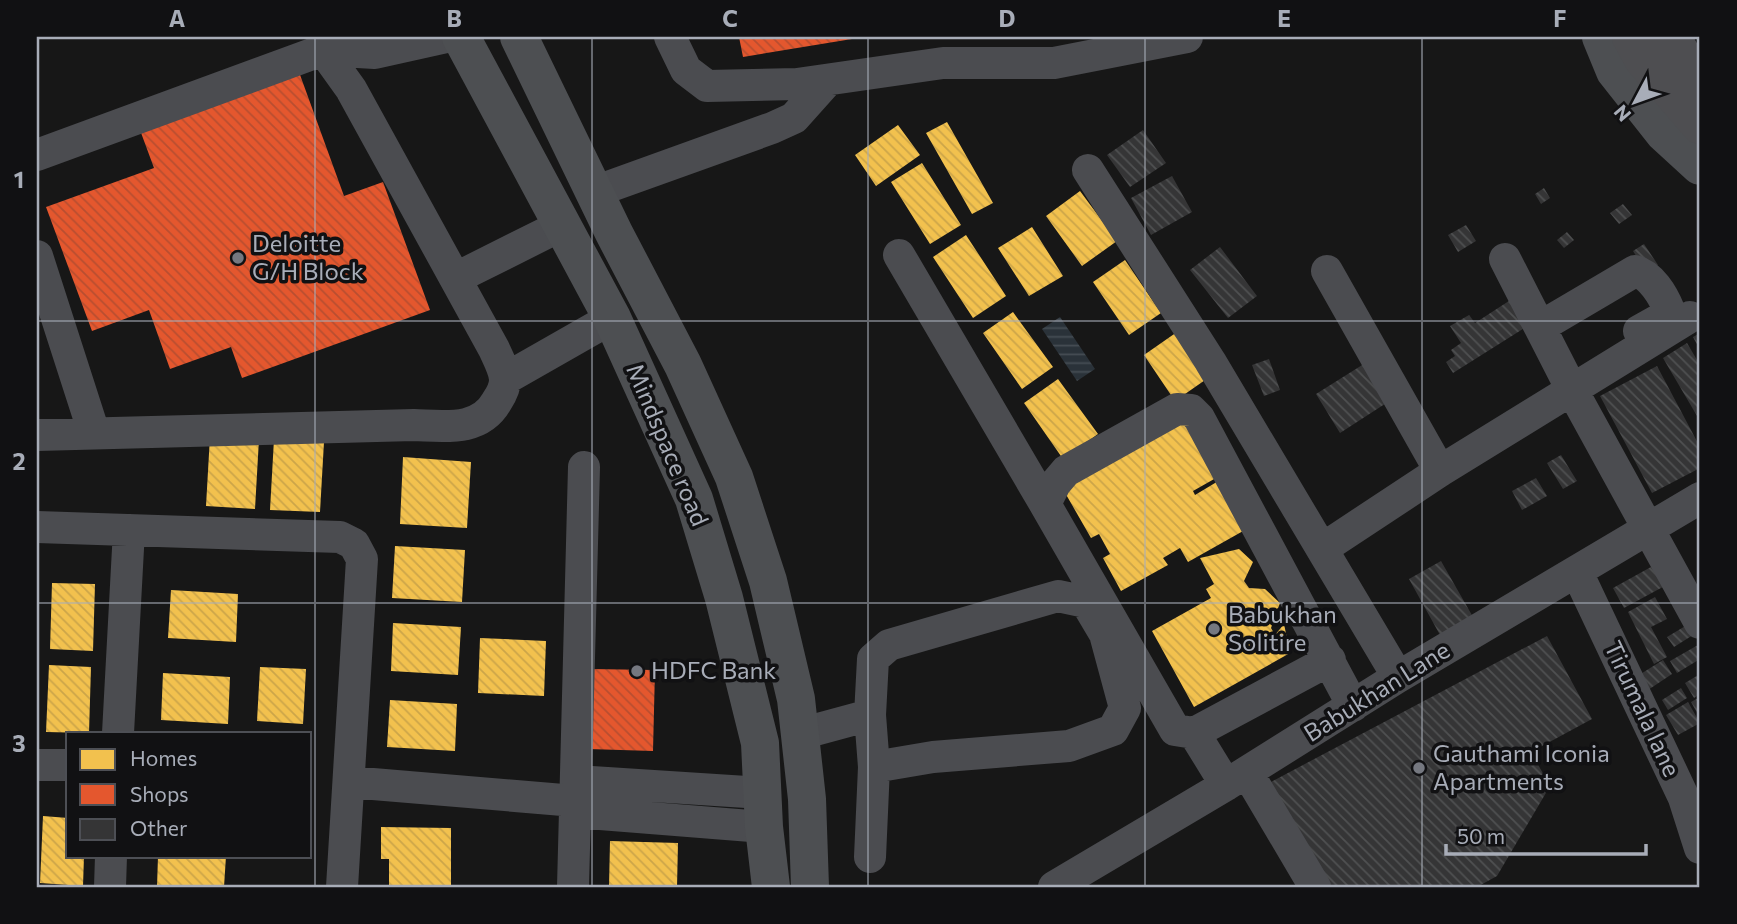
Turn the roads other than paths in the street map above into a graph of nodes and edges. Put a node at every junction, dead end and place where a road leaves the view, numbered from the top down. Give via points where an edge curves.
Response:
1 (447, 37) edge
2 (461, 37) edge
3 (519, 37) edge
4 (670, 37) edge
5 (1187, 37) edge
6 (1601, 37) edge
7 (1631, 37) edge
8 (1672, 37) edge
9 (329, 43) edge
10 (828, 79) junction
11 (1700, 89) edge
12 (1700, 125) edge
13 (37, 155) edge
14 (1700, 166) edge
15 (1088, 170) dead end
16 (594, 192) junction
17 (562, 225) junction
18 (899, 255) dead end
19 (37, 256) edge
20 (1505, 259) dead end
21 (1328, 271) dead end
22 (456, 278) junction
23 (1690, 317) dead end
24 (612, 318) junction
25 (1547, 322) junction
26 (1622, 350) junction
27 (505, 379) junction
28 (1572, 390) junction
29 (94, 433) junction
30 (37, 435) edge
31 (584, 467) dead end
32 (1440, 471) junction
33 (1700, 498) edge
34 (1045, 504) junction
35 (37, 527) edge
36 (1647, 529) junction
37 (129, 530) junction
38 (1322, 549) junction
39 (1577, 572) junction
40 (1700, 623) edge
41 (1330, 660) junction
42 (1398, 677) junction
43 (1353, 706) junction
44 (870, 715) junction
45 (118, 732) edge
46 (1194, 733) junction
47 (800, 734) junction
48 (37, 765) edge
49 (66, 765) edge
50 (874, 766) junction
51 (1237, 778) junction
52 (349, 782) junction
53 (575, 798) junction
54 (763, 810) junction
55 (1700, 849) edge
56 (870, 857) dead end
57 (111, 858) edge
58 (110, 887) edge
59 (342, 887) edge
60 (573, 887) edge
61 (771, 887) edge
62 (810, 887) edge
63 (1055, 887) edge
64 (1315, 887) edge

1 - 9 street via 374,52
2 - 17 main road, Mindspace road
3 - 16 main road, Mindspace road
4 - 10 street via 686,70 707,86
5 - 10 street via 1054,63 943,62
6 - 14 main road via 1615,71 1664,133
7 - 12 highway via 1643,59
8 - 11 highway
9 - 13 street
9 - 22 street
10 - 16 street via 794,118
15 - 38 street
16 - 47 main road, Mindspace road via 683,365 734,477 768,581
17 - 22 street
17 - 24 main road, Mindspace road
18 - 34 street
19 - 29 street
20 - 25 street
21 - 32 street
22 - 27 street
23 - 26 street
24 - 27 street
24 - 54 main road, Mindspace road via 694,499 761,744
25 - 26 street via 1585,364
25 - 26 street via 1635,271 1643,273 1669,310
25 - 28 street
26 - 28 street
27 - 29 street via 492,410 460,427
28 - 32 street
28 - 36 street
29 - 30 street
31 - 53 street
32 - 38 street
33 - 36 street, Babukhan Lane
34 - 41 street via 1066,471 1177,409 1191,410
34 - 46 street via 1175,730
35 - 37 street
36 - 39 street, Babukhan Lane
36 - 40 street
37 - 45 street
37 - 52 street via 340,537 354,544 362,559
38 - 42 street
39 - 42 street, Babukhan Lane
39 - 55 street, Tirumala lane via 1684,798
41 - 43 street
41 - 46 street
42 - 43 street, Babukhan Lane
43 - 51 street, Babukhan Lane
44 - 47 street
44 - 50 street
44 - 50 street via 873,659 889,646 1058,596 1086,602 1105,634 1125,708 1113,730 1069,746
46 - 51 street
47 - 62 main road, Mindspace road
48 - 49 street
50 - 56 street
51 - 63 street, Babukhan Lane
51 - 64 street
52 - 53 street
52 - 59 street
53 - 54 street
53 - 60 street
54 - 61 main road, Mindspace road
57 - 58 street

